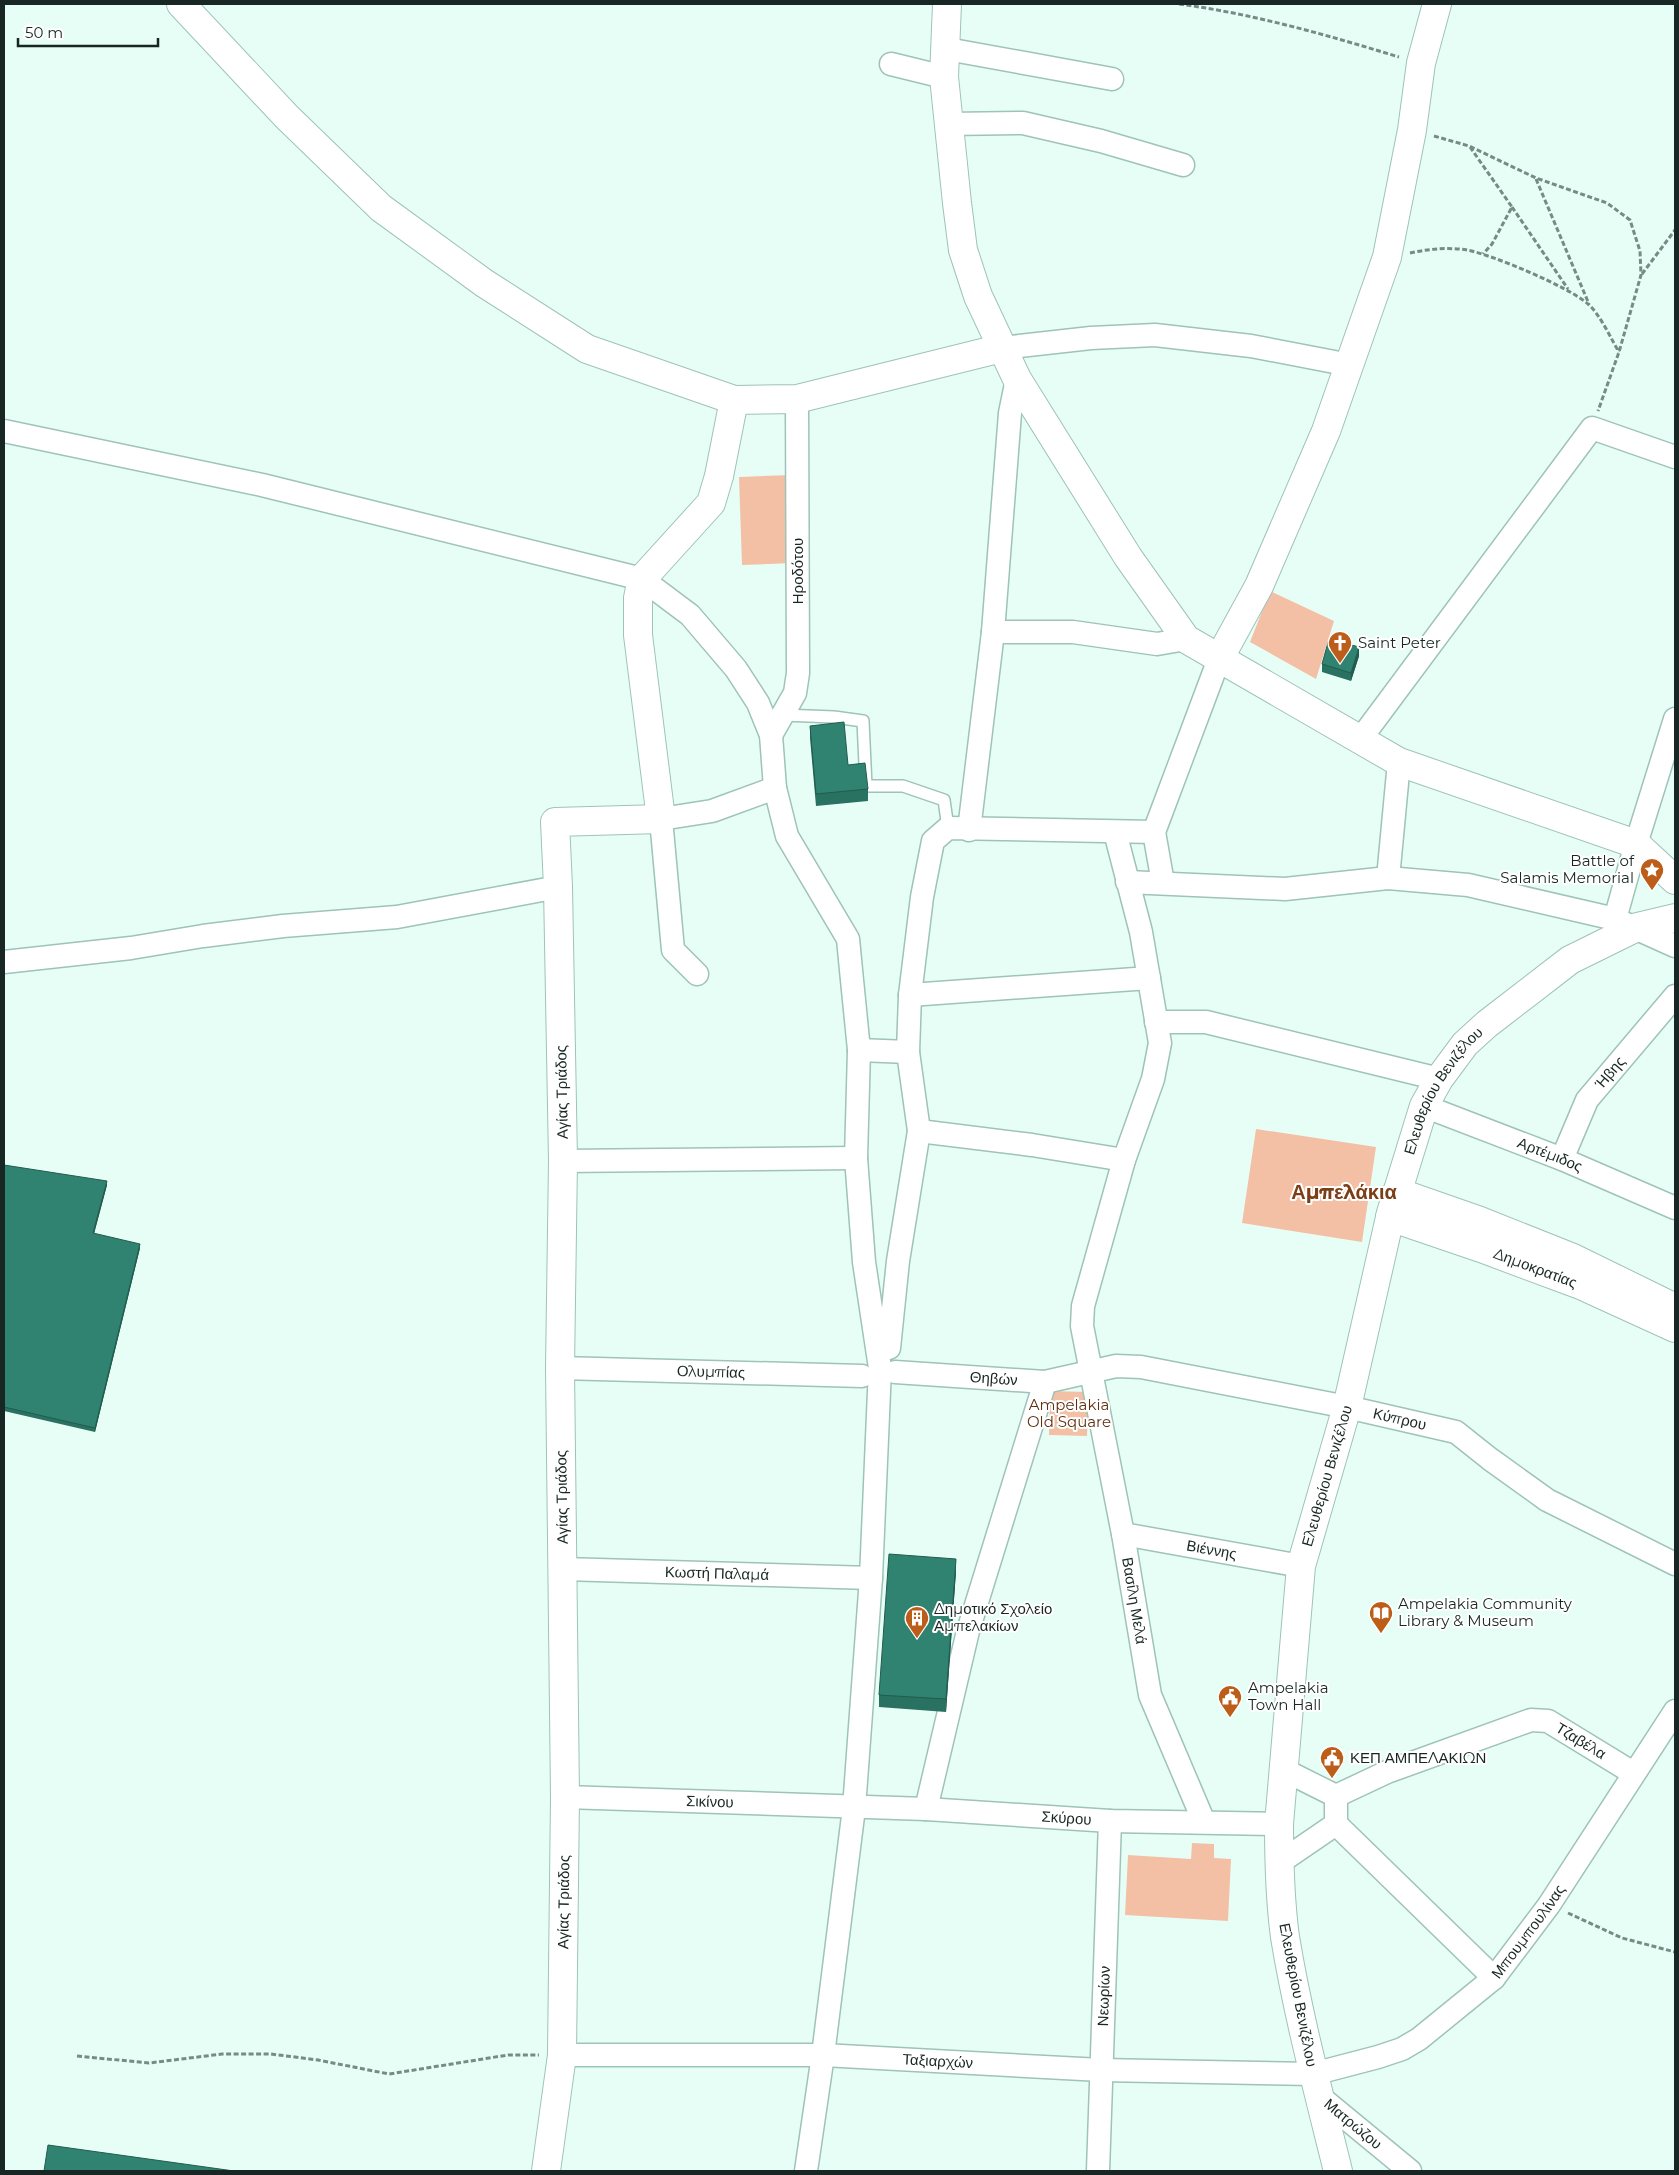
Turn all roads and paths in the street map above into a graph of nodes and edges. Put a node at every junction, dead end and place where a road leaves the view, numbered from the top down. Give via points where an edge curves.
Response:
1 (181, 4) edge
2 (947, 4) edge
3 (1179, 4) edge
4 (1437, 4) edge
5 (947, 49) junction
6 (1422, 63) junction
7 (891, 64) dead end
8 (944, 77) junction
9 (1112, 79) dead end
10 (949, 124) junction
11 (1412, 130) junction
12 (1469, 146) junction
13 (1182, 165) dead end
14 (1536, 178) junction
15 (1512, 207) junction
16 (1675, 230) edge
17 (1483, 254) junction
18 (1387, 257) junction
19 (1641, 275) junction
20 (1568, 290) junction
21 (1590, 305) junction
22 (1002, 348) junction
23 (1619, 352) junction
24 (1350, 366) junction
25 (1017, 379) junction
26 (734, 400) junction
27 (798, 400) junction
28 (1592, 428) junction
29 (4, 431) edge
30 (1675, 457) edge
31 (642, 579) junction
32 (993, 632) junction
33 (1186, 639) junction
34 (1219, 659) junction
35 (783, 715) junction
36 (1675, 719) edge
37 (771, 735) junction
38 (1359, 740) junction
39 (1399, 762) junction
40 (775, 788) junction
41 (661, 819) junction
42 (958, 829) junction
43 (1115, 832) junction
44 (1154, 832) junction
45 (1636, 844) junction
46 (1388, 878) junction
47 (1675, 880) edge
48 (1127, 882) junction
49 (1163, 883) junction
50 (558, 888) junction
51 (1675, 918) edge
52 (1626, 923) junction
53 (1675, 946) edge
54 (4, 962) edge
55 (697, 974) dead end
56 (1149, 978) junction
57 (910, 995) junction
58 (1675, 996) edge
59 (1156, 1022) junction
60 (859, 1050) junction
61 (908, 1052) junction
62 (1439, 1079) junction
63 (1424, 1106) junction
64 (919, 1131) junction
65 (856, 1158) junction
66 (1562, 1159) junction
67 (1124, 1160) junction
68 (563, 1161) junction
69 (1394, 1205) junction
70 (1675, 1208) edge
71 (898, 1261) junction
72 (864, 1262) junction
73 (1674, 1318) edge
74 (889, 1348) dead end
75 (560, 1368) junction
76 (1092, 1371) junction
77 (895, 1372) dead end
78 (862, 1376) dead end
79 (1045, 1382) junction
80 (1347, 1406) junction
81 (1123, 1534) junction
82 (1675, 1564) edge
83 (1301, 1566) junction
84 (563, 1569) junction
85 (871, 1578) junction
86 (1675, 1712) edge
87 (1282, 1769) junction
88 (1634, 1773) junction
89 (1336, 1796) junction
90 (566, 1797) junction
91 (854, 1808) junction
92 (926, 1809) junction
93 (1110, 1821) junction
94 (1204, 1822) junction
95 (1279, 1824) junction
96 (1336, 1824) junction
97 (1279, 1862) junction
98 (1549, 1905) junction
99 (1675, 1952) edge
100 (1494, 1978) junction
101 (562, 2055) junction
102 (823, 2055) junction
103 (77, 2056) dead end
104 (1101, 2070) junction
105 (1316, 2085) junction
106 (546, 2171) edge
107 (806, 2171) edge
108 (1098, 2171) edge
109 (1338, 2171) edge
110 (1410, 2171) edge

1 - 26 street via 287,117 381,208 484,283 587,349
2 - 5 street
3 - 6 path via 1313,32
4 - 6 street
5 - 8 street
5 - 9 street
6 - 11 street
7 - 8 street
8 - 10 street
10 - 13 street via 1023,123 1101,140
10 - 22 street via 964,250 978,296
11 - 12 path
11 - 18 street
12 - 14 path
12 - 15 path
14 - 19 path via 1607,203 1630,220 1640,252
14 - 21 path
15 - 17 path
15 - 20 path
16 - 19 path
17 - 18 path via 1429,249
17 - 20 path
18 - 24 street
19 - 23 path
20 - 21 path
21 - 23 path
22 - 24 street via 1155,335 1251,346
22 - 25 street
22 - 27 street
23 - 28 path
24 - 34 street via 1326,431 1259,586
25 - 32 street via 1010,413
25 - 33 street via 1128,557
26 - 27 street
26 - 31 street via 711,503
27 - 35 street, Ηροδότου via 798,673 796,694
28 - 30 street
28 - 38 street
29 - 31 street via 290,492
31 - 37 street via 690,615 736,669 758,703
31 - 41 street via 638,598 638,635
32 - 33 street via 1073,632 1157,644
32 - 42 street
33 - 34 street
34 - 38 street
34 - 44 street
35 - 37 street, Ηροδότου
35 - 42 lane via 863,721 866,786 903,786 944,800
36 - 45 street
37 - 40 street
38 - 39 street
39 - 45 street
39 - 46 street
40 - 41 street via 712,810
40 - 60 street via 787,836 848,939
41 - 50 street, Αγίας Τριάδος via 555,822
41 - 55 street via 673,950
42 - 43 street
42 - 57 street via 933,841 922,897
43 - 44 street
43 - 48 street, Βασίλη Μελά
44 - 49 street
45 - 47 street
45 - 52 street
46 - 49 street via 1285,889
46 - 52 street via 1468,885
48 - 49 street
48 - 56 street, Βασίλη Μελά
50 - 54 street via 397,917 284,926
50 - 68 street, Αγίας Τριάδος
51 - 52 street, Ελευθερίου Βενιζέλου
52 - 53 street
52 - 62 street, Ελευθερίου Βενιζέλου via 1570,960 1487,1024 1465,1044
56 - 57 street
56 - 59 street, Βασίλη Μελά
57 - 61 street
58 - 66 street, Ήβης via 1587,1100
59 - 62 street via 1206,1022
59 - 67 street, Βασίλη Μελά via 1160,1043 1153,1079
60 - 61 street
60 - 65 street
61 - 64 street
62 - 63 street, Ελευθερίου Βενιζέλου
63 - 66 street, Αρτέμιδος
63 - 69 street, Ελευθερίου Βενιζέλου
64 - 67 street
64 - 71 street
65 - 68 street
65 - 72 street
66 - 70 street, Αρτέμιδος
67 - 76 street, Βασίλη Μελά via 1083,1306 1082,1326
68 - 75 street, Αγίας Τριάδος
69 - 73 street, Δημοκρατίας via 1480,1221 1573,1258
69 - 80 street, Ελευθερίου Βενιζέλου
71 - 72 street
71 - 74 street
72 - 85 street via 880,1368
75 - 78 street, Ολυμπίας
75 - 84 street, Αγίας Τριάδος
76 - 79 street, Θηβών
76 - 80 street, Κύπρου via 1116,1366 1141,1367
76 - 81 street, Βασίλη Μελά
77 - 79 street, Θηβών
79 - 92 street via 968,1631
80 - 82 street, Κύπρου via 1456,1432 1547,1500
80 - 83 street, Ελευθερίου Βενιζέλου
81 - 83 street, Βιέννης
81 - 94 street, Βασίλη Μελά via 1150,1695
83 - 87 street, Ελευθερίου Βενιζέλου
84 - 85 street, Κωστή Παλαμά
84 - 90 street, Αγίας Τριάδος
85 - 91 street
86 - 88 street, Μπουμπουλίνας
87 - 89 street
87 - 95 street, Ελευθερίου Βενιζέλου
88 - 89 street, Τζαβέλα via 1548,1721 1531,1720 1387,1772
88 - 98 street, Μπουμπουλίνας
89 - 96 street
90 - 91 street, Σικίνου
90 - 101 street, Αγίας Τριάδος
91 - 92 street, Σκύρου
91 - 102 street
92 - 93 street, Σκύρου
93 - 94 street, Σκύρου
93 - 104 street, Νεωρίων
94 - 95 street, Σκύρου
95 - 97 street, Ελευθερίου Βενιζέλου
96 - 97 street
96 - 100 street
97 - 105 street, Ελευθερίου Βενιζέλου via 1285,1936
98 - 99 path via 1622,1938
98 - 100 street, Μπουμπουλίνας
100 - 105 street, Μπουμπουλίνας via 1419,2040
101 - 102 street, Ταξιαρχών
101 - 103 path via 508,2055 390,2074 271,2054 222,2054 149,2063
101 - 106 street, Αγίας Τριάδος
102 - 104 street, Ταξιαρχών
102 - 107 street
104 - 105 street, Ταξιαρχών
104 - 108 street, Νεωρίων
105 - 109 street, Ελευθερίου Βενιζέλου
105 - 110 street, Ματρώζου

